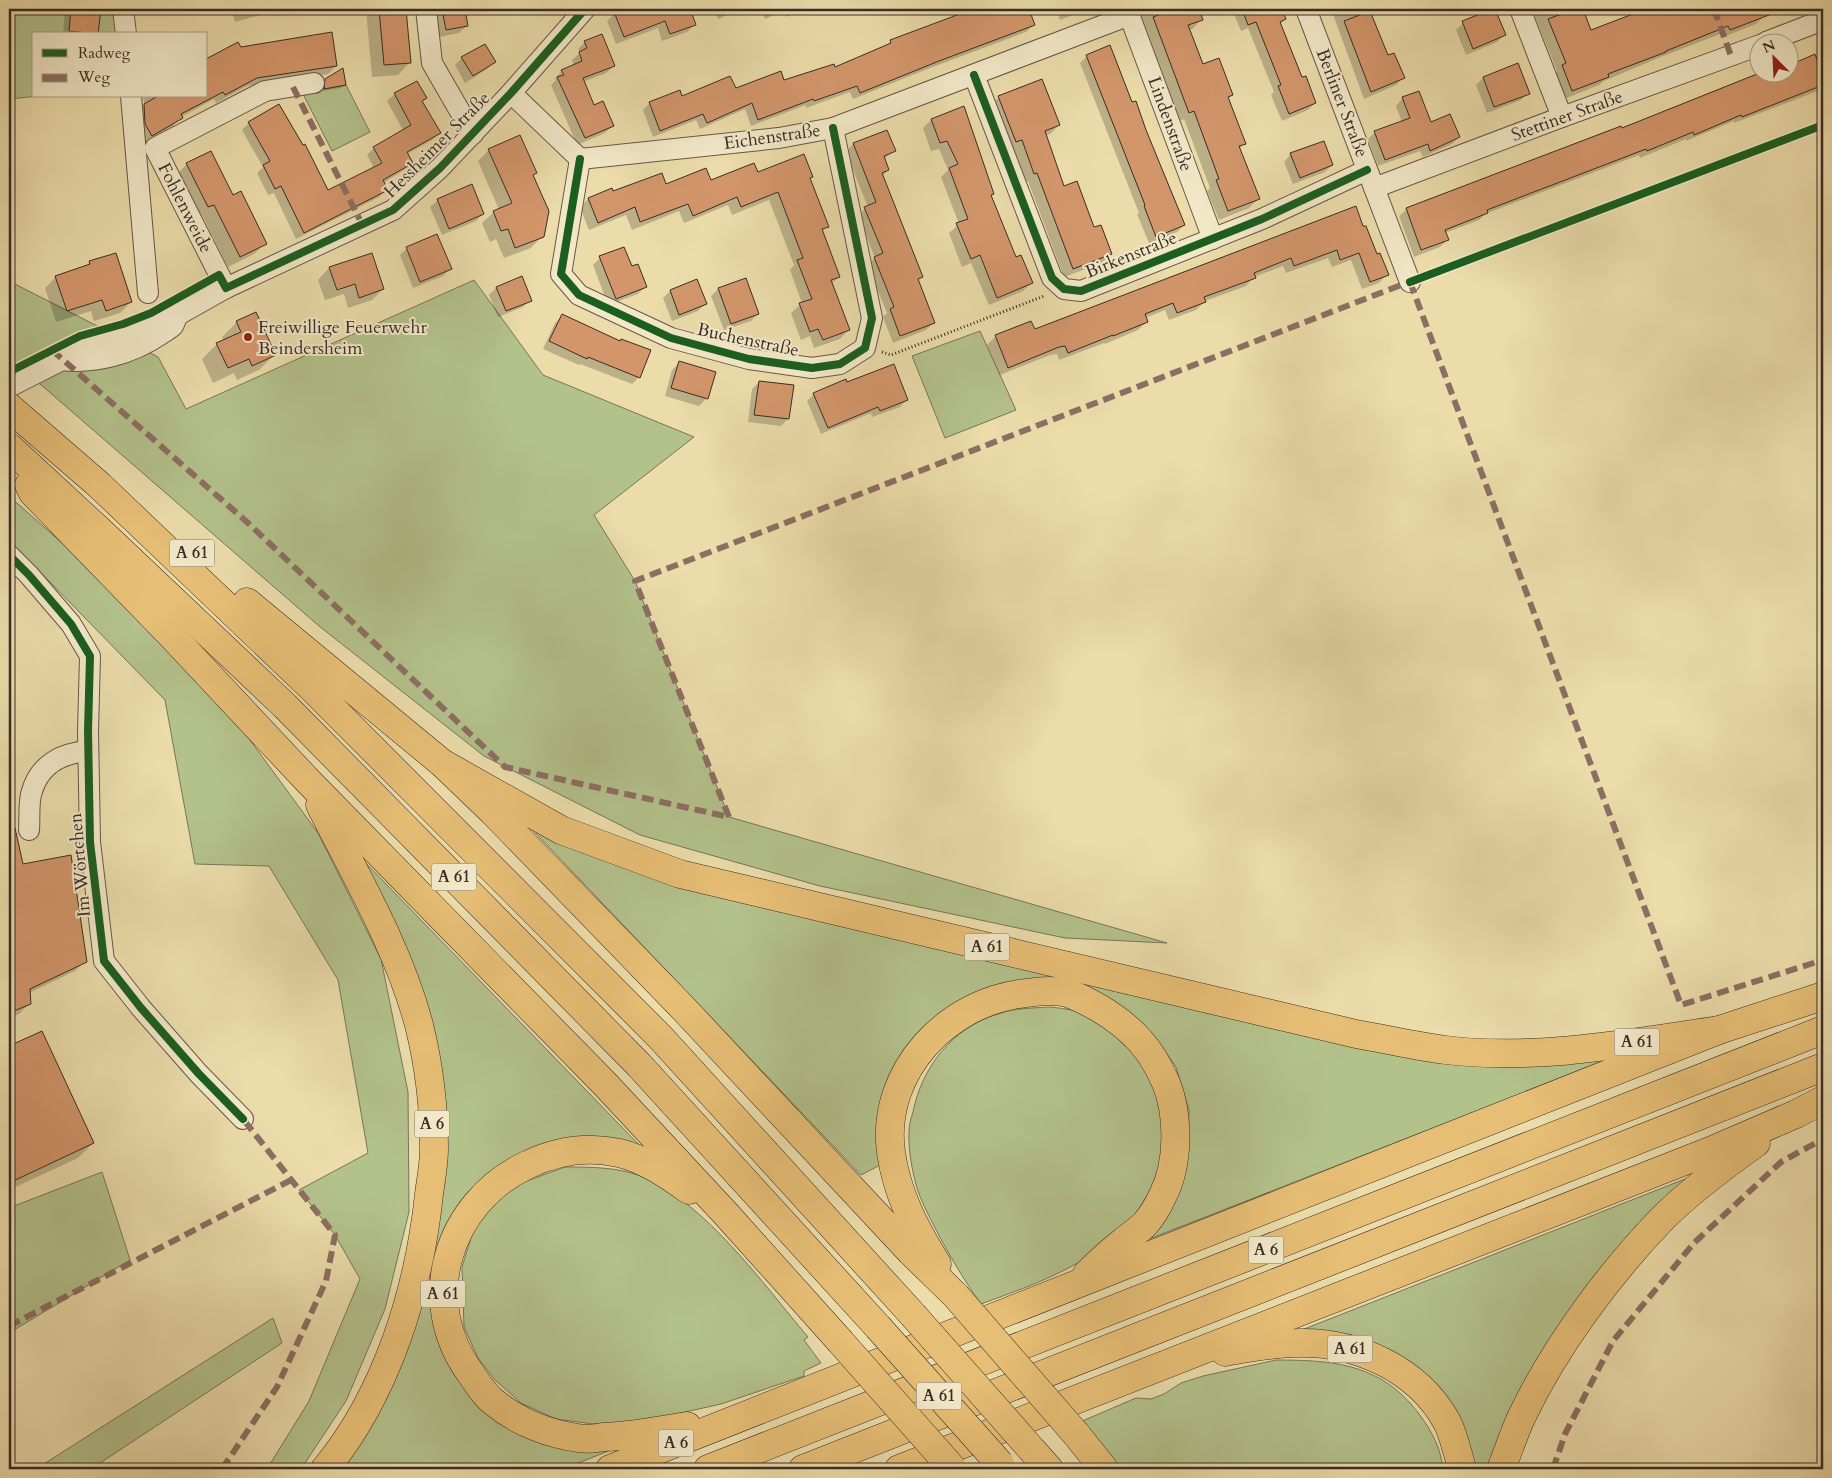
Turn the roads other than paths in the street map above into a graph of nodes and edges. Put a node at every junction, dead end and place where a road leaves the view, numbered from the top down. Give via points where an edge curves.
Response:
1 (123, 9) edge
2 (426, 9) edge
3 (585, 9) edge
4 (1306, 9) edge
5 (1520, 9) edge
6 (1129, 12) edge
7 (1823, 20) edge
8 (126, 32) edge
9 (1792, 32) edge
10 (1750, 49) edge
11 (974, 75) junction
12 (314, 83) dead end
13 (511, 92) junction
14 (131, 98) edge
15 (1562, 117) junction
16 (833, 128) junction
17 (473, 134) junction
18 (137, 157) junction
19 (580, 159) junction
20 (162, 160) junction
21 (1371, 179) junction
22 (1213, 239) junction
23 (1410, 282) dead end
24 (226, 288) junction
25 (148, 293) dead end
26 (9, 386) edge
27 (9, 407) edge
28 (9, 448) edge
29 (99, 485) junction
30 (9, 556) edge
31 (88, 751) junction
32 (442, 763) junction
33 (308, 781) junction
34 (29, 830) dead end
35 (1823, 996) edge
36 (1719, 1030) junction
37 (1823, 1030) edge
38 (1823, 1067) edge
39 (1823, 1100) edge
40 (1796, 1114) junction
41 (243, 1119) dead end
42 (726, 1214) junction
43 (1078, 1283) junction
44 (956, 1296) junction
45 (1177, 1360) junction
46 (742, 1417) junction
47 (1041, 1460) edge
48 (1002, 1466) edge
49 (325, 1469) edge
50 (610, 1469) edge
51 (708, 1469) edge
52 (803, 1469) edge
53 (899, 1469) edge
54 (953, 1469) edge
55 (1104, 1469) edge
56 (1462, 1469) edge
57 (1501, 1469) edge

1 - 8 street
2 - 17 street via 432,63
3 - 13 street, Hessheimer Straße
4 - 21 street, Berliner Straße
5 - 15 street
6 - 11 street, Eichenstraße
6 - 22 street, Lindenstraße
7 - 9 street
10 - 15 street, Stettiner Straße
11 - 16 street, Eichenstraße
11 - 22 street, Birkenstraße via 1052,278 1064,289 1081,291
12 - 20 street, Fohlenweide via 265,91 155,148
13 - 17 street, Hessheimer Straße
13 - 19 street
14 - 18 street
15 - 21 street, Stettiner Straße
16 - 19 street, Eichenstraße via 779,138
16 - 19 street, Buchenstraße via 872,318 865,348 840,364 812,368 749,359 671,338 579,295 561,274
17 - 24 street, Hessheimer Straße via 393,210
18 - 20 street
18 - 25 street
20 - 24 street, Fohlenweide
21 - 22 street, Birkenstraße
21 - 23 street, Berliner Straße
24 - 26 street, Hessheimer Straße via 178,315 173,326 150,342 117,355 78,362 62,360
27 - 29 highway, A 61
28 - 33 highway via 33,493
28 - 48 highway, A 61, bridge via 285,706 639,1065
29 - 32 highway, A 61 via 177,540 279,630
29 - 47 highway, A 61, bridge via 311,687 661,1038
30 - 31 street, Im Wörtchen via 71,624 90,656
31 - 34 street via 58,758 40,773 31,792
31 - 41 street, Im Wörtchen via 90,842 104,961 199,1074
32 - 36 highway, A 61 via 561,830 680,874 1356,1034 1447,1050 1501,1052 1606,1046
32 - 44 highway, A 61 via 669,994
33 - 42 highway via 598,1076
33 - 49 highway, A 6 via 400,966 419,1025 430,1077 434,1150 426,1220 410,1298 376,1392 340,1451
35 - 36 highway
36 - 43 highway
37 - 51 highway, A 6
38 - 52 highway, A 6
39 - 40 highway
40 - 45 highway
40 - 57 highway via 1724,1166 1663,1218 1610,1278 1561,1347 1522,1416
42 - 46 highway, A 61 via 646,1162 619,1153 584,1150 543,1157 496,1184 465,1218 446,1264 443,1297 448,1330 461,1361 481,1388 511,1415 544,1430 579,1439 634,1436
42 - 54 highway, bridge
43 - 44 highway via 1145,1223 1164,1194 1173,1165 1176,1128 1171,1096 1145,1045 1128,1027 1108,1014 1067,993 1014,994 972,1009 932,1037 906,1072 891,1122 891,1151 905,1207
43 - 46 highway
44 - 55 highway, bridge
45 - 53 highway
45 - 56 highway, A 61 via 1297,1342 1350,1349 1376,1358 1400,1371 1433,1402 1447,1423
46 - 50 highway, A 6

